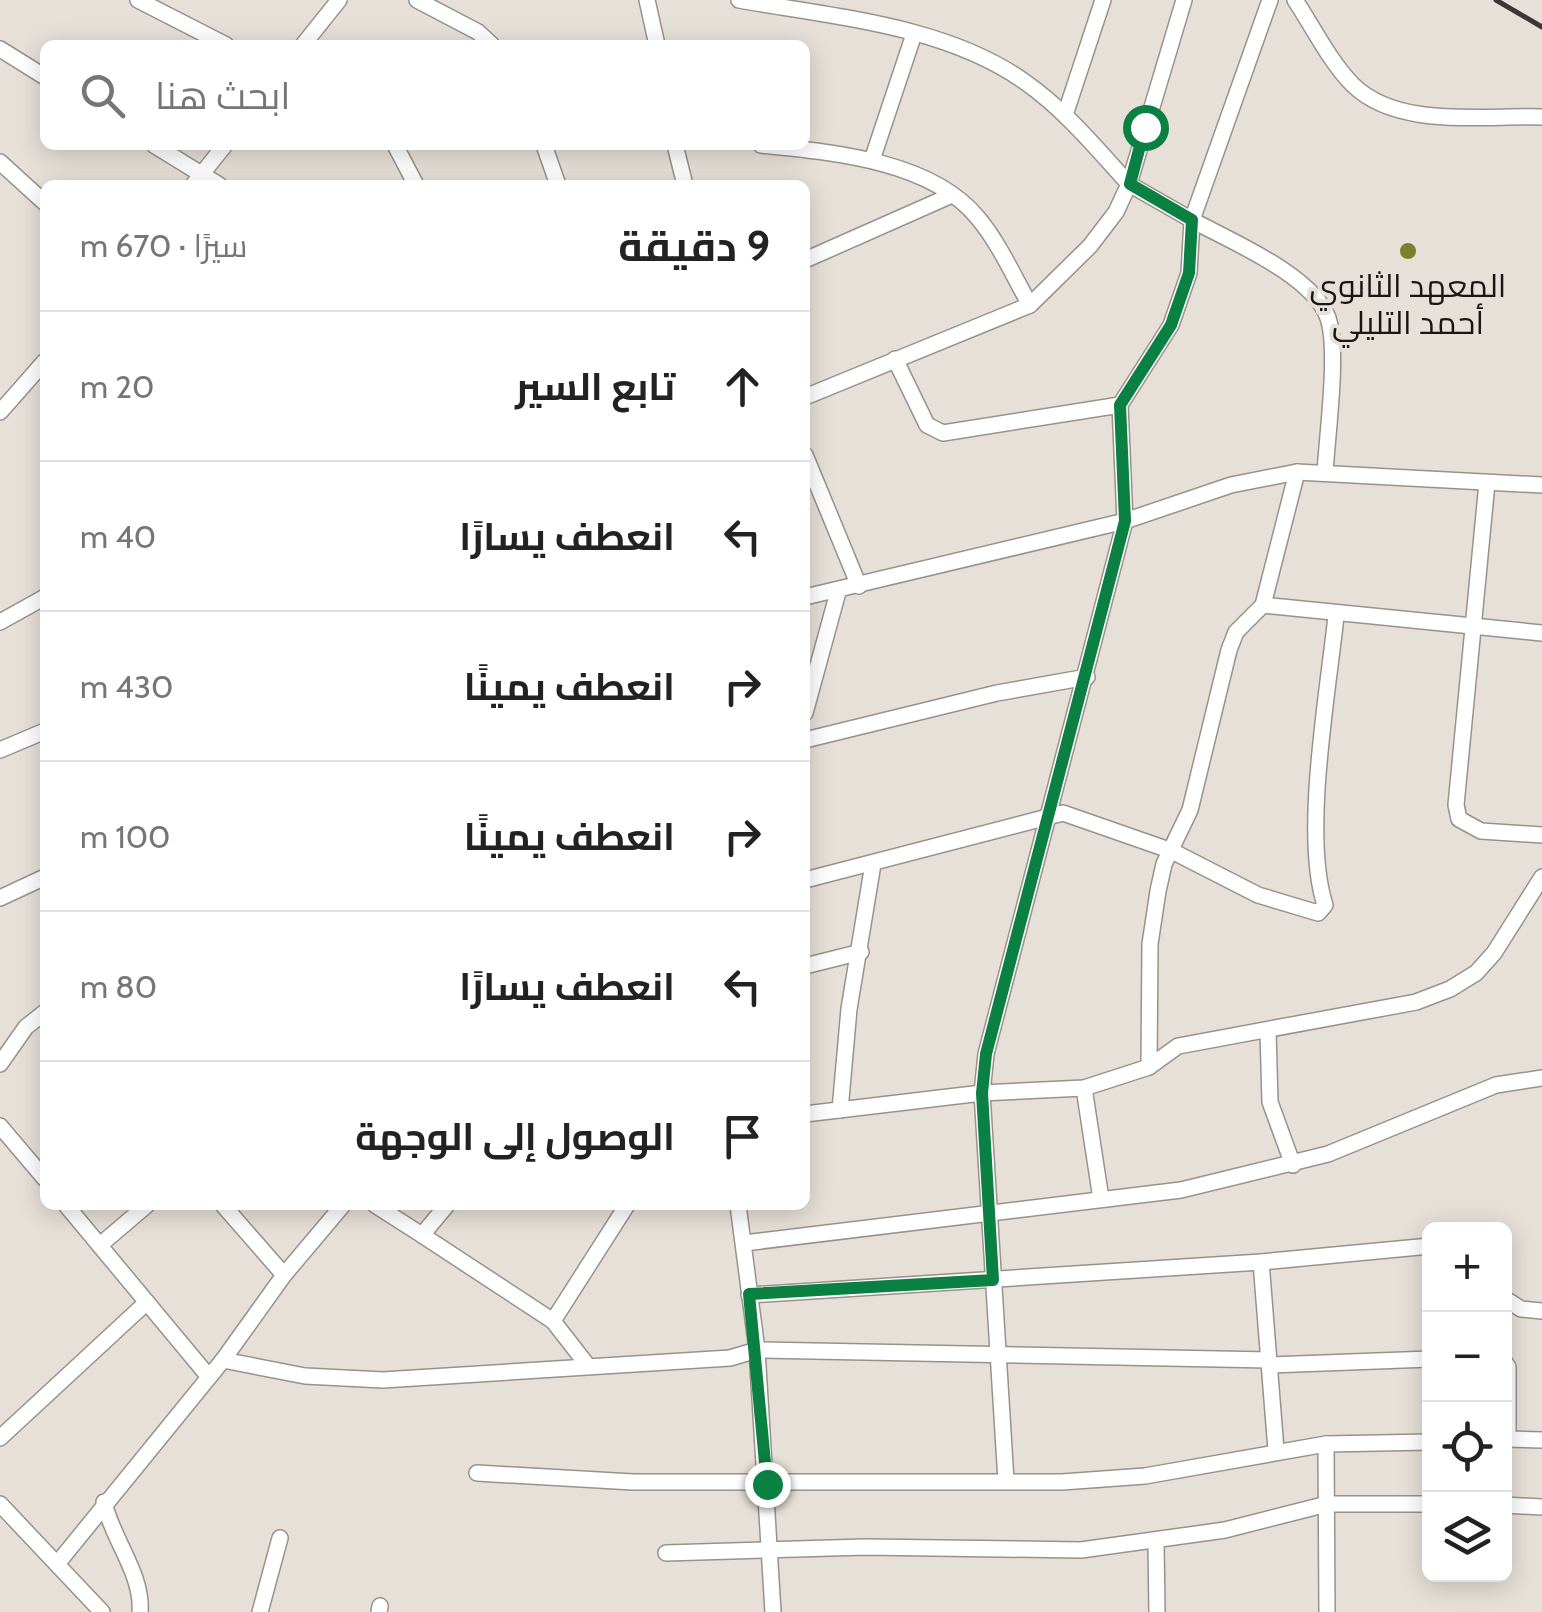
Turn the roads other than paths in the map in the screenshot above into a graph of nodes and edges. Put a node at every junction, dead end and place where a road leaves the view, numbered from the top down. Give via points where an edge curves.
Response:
1 (138, 0) edge
2 (339, 0) edge
3 (418, 0) edge
4 (646, 0) edge
5 (739, 0) edge
6 (1103, 0) edge
7 (1184, 0) edge
8 (1270, 0) edge
9 (1295, 0) edge
10 (914, 34) junction
11 (216, 40) edge
12 (308, 40) edge
13 (487, 40) edge
14 (656, 40) edge
15 (0, 49) edge
16 (40, 74) edge
17 (1065, 115) junction
18 (1542, 117) edge
19 (160, 150) edge
20 (221, 150) edge
21 (398, 150) edge
22 (546, 150) edge
23 (677, 150) edge
24 (798, 150) edge
25 (872, 160) junction
26 (0, 162) edge
27 (198, 180) edge
28 (413, 180) edge
29 (556, 180) edge
30 (684, 180) edge
31 (1130, 184) junction
32 (952, 195) junction
33 (40, 198) edge
34 (1192, 220) junction
35 (810, 258) edge
36 (1030, 305) junction
37 (895, 360) junction
38 (40, 367) edge
39 (810, 395) edge
40 (1120, 405) junction
41 (0, 412) edge
42 (810, 467) edge
43 (1298, 472) junction
44 (1326, 473) junction
45 (1487, 483) junction
46 (1542, 485) edge
47 (1125, 521) junction
48 (859, 586) junction
49 (838, 592) junction
50 (810, 596) edge
51 (40, 600) edge
52 (1263, 606) junction
53 (1336, 616) junction
54 (0, 622) edge
55 (1473, 628) junction
56 (1542, 633) edge
57 (1087, 677) junction
58 (810, 695) edge
59 (40, 733) edge
60 (810, 739) edge
61 (0, 750) edge
62 (1046, 818) junction
63 (1542, 835) edge
64 (1172, 851) junction
65 (873, 864) junction
66 (1542, 877) edge
67 (40, 879) edge
68 (810, 879) edge
69 (0, 898) edge
70 (862, 952) junction
71 (810, 965) edge
72 (40, 1016) edge
73 (1268, 1031) junction
74 (0, 1064) edge
75 (1149, 1067) junction
76 (1542, 1078) edge
77 (1084, 1088) junction
78 (982, 1093) junction
79 (840, 1110) junction
80 (810, 1113) edge
81 (0, 1126) edge
82 (1292, 1165) junction
83 (40, 1174) edge
84 (1101, 1199) junction
85 (70, 1210) edge
86 (141, 1210) edge
87 (227, 1210) edge
88 (339, 1210) edge
89 (383, 1210) edge
90 (443, 1210) edge
91 (624, 1210) edge
92 (739, 1210) edge
93 (988, 1212) junction
94 (422, 1235) junction
95 (744, 1242) junction
96 (100, 1245) junction
97 (1422, 1247) edge
98 (1261, 1262) junction
99 (284, 1275) junction
100 (993, 1280) junction
101 (749, 1294) junction
102 (147, 1302) junction
103 (1512, 1303) edge
104 (1542, 1311) edge
105 (553, 1321) junction
106 (757, 1350) junction
107 (997, 1352) junction
108 (1422, 1359) edge
109 (223, 1360) junction
110 (1269, 1362) junction
111 (588, 1366) junction
112 (208, 1377) junction
113 (0, 1438) edge
114 (1512, 1439) edge
115 (1542, 1440) edge
116 (1422, 1442) edge
117 (1326, 1444) junction
118 (1276, 1450) junction
119 (477, 1474) dead end
120 (1006, 1481) junction
121 (767, 1484) junction
122 (104, 1502) junction
123 (0, 1504) edge
124 (1328, 1504) junction
125 (1422, 1504) edge
126 (1512, 1505) edge
127 (1542, 1507) edge
128 (280, 1538) dead end
129 (1156, 1543) junction
130 (770, 1551) junction
131 (666, 1552) dead end
132 (57, 1564) junction
133 (102, 1612) edge
134 (140, 1612) edge
135 (260, 1612) edge
136 (773, 1612) edge
137 (1157, 1612) edge
138 (1327, 1612) edge

1 - 11 street
2 - 12 street
3 - 13 street
4 - 14 street
5 - 10 street
6 - 17 street
7 - 31 street
8 - 34 street
9 - 18 street via 1348,81 1378,104 1424,113
10 - 17 street via 972,51 1025,81
10 - 25 street
15 - 16 street
17 - 31 street
19 - 27 street
20 - 27 street
21 - 28 street
22 - 29 street
23 - 30 street
24 - 25 street
25 - 32 street
26 - 33 street
31 - 34 street
31 - 36 street via 1090,246
32 - 35 street
32 - 36 street via 978,217
34 - 40 street via 1189,273 1171,325
34 - 44 street via 1293,277 1328,317
36 - 37 street
37 - 39 street
37 - 40 street via 927,425 943,433
38 - 41 street
40 - 47 street
42 - 48 street
43 - 44 street
43 - 47 street via 1230,485
43 - 52 street
44 - 45 street
45 - 46 street
45 - 55 street
47 - 48 street
47 - 57 street
48 - 49 street
49 - 50 street
49 - 58 street
51 - 54 street
52 - 53 street
52 - 64 street via 1236,632 1229,650 1190,810
53 - 55 street
53 - 64 street via 1316,836 1315,874 1324,908 1318,913 1258,894
55 - 56 street
55 - 63 street via 1458,818 1481,832
57 - 60 street
57 - 62 street
59 - 61 street
62 - 64 street via 1078,816
62 - 65 street
62 - 78 street
64 - 75 street via 1150,944
65 - 68 street
65 - 70 street
66 - 73 street via 1494,953 1450,989 1416,1002
67 - 69 street
70 - 71 street
70 - 79 street via 849,1009
72 - 74 street
73 - 75 street via 1178,1046
73 - 82 street via 1270,1102
75 - 77 street
76 - 82 street via 1496,1084
77 - 78 street
77 - 84 street
78 - 79 street
78 - 93 street
79 - 80 street
81 - 83 street
82 - 84 street via 1182,1190
84 - 93 street
85 - 96 street
86 - 96 street
87 - 99 street
88 - 99 street
89 - 94 street
90 - 94 street
91 - 105 street
92 - 95 street
93 - 95 street
93 - 100 street
94 - 105 street
95 - 101 street
96 - 102 street
97 - 98 street
98 - 100 street
98 - 110 street
99 - 109 street
100 - 101 street
100 - 107 street
101 - 106 street
102 - 112 street
102 - 113 street
103 - 104 street
105 - 111 street
106 - 107 street
106 - 111 street via 730,1358
106 - 121 street
107 - 110 street
107 - 120 street
108 - 110 street
109 - 111 street via 344,1380
109 - 112 street
110 - 118 street
112 - 122 street
114 - 115 street
116 - 117 street
117 - 118 street
117 - 124 street
118 - 120 street via 1145,1476
119 - 121 street
120 - 121 street
121 - 130 street
122 - 132 street
122 - 134 street via 138,1585
123 - 132 street
124 - 125 street
124 - 129 street
124 - 138 street
126 - 127 street
128 - 135 street
129 - 130 street via 1081,1550
129 - 137 street
130 - 131 street
130 - 136 street
132 - 133 street

